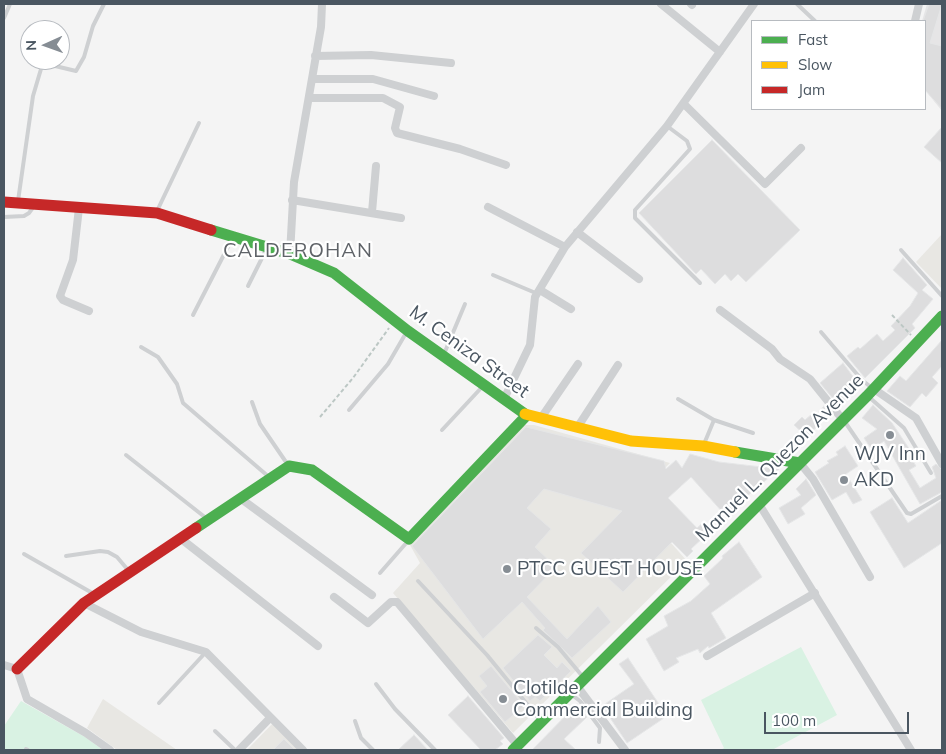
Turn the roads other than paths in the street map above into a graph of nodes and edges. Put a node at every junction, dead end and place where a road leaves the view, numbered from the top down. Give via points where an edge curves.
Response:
1 (10, 4) edge
2 (104, 4) edge
3 (322, 4) edge
4 (754, 4) edge
5 (797, 4) edge
6 (919, 4) edge
7 (665, 5) edge
8 (4, 18) edge
9 (814, 20) edge
10 (915, 20) edge
11 (720, 52) junction
12 (315, 56) junction
13 (451, 63) dead end
14 (312, 80) junction
15 (434, 96) dead end
16 (309, 98) junction
17 (684, 104) junction
18 (200, 123) dead end
19 (667, 126) junction
20 (801, 148) dead end
21 (376, 166) dead end
22 (506, 166) dead end
23 (292, 200) junction
24 (4, 202) edge
25 (18, 204) junction
26 (34, 206) junction
27 (488, 207) dead end
28 (80, 208) junction
29 (372, 212) junction
30 (156, 213) junction
31 (4, 217) edge
32 (401, 218) dead end
33 (577, 232) junction
34 (234, 236) junction
35 (268, 247) junction
36 (566, 248) junction
37 (901, 250) dead end
38 (290, 254) junction
39 (493, 275) dead end
40 (639, 279) dead end
41 (700, 283) dead end
42 (248, 286) dead end
43 (539, 292) junction
44 (942, 296) edge
45 (465, 304) dead end
46 (571, 309) dead end
47 (720, 310) dead end
48 (89, 311) dead end
49 (193, 315) dead end
50 (942, 316) edge
51 (408, 331) junction
52 (821, 332) dead end
53 (140, 348) dead end
54 (443, 356) junction
55 (578, 364) dead end
56 (618, 365) dead end
57 (484, 385) junction
58 (870, 393) junction
59 (504, 399) junction
60 (678, 399) dead end
61 (252, 402) dead end
62 (349, 410) dead end
63 (526, 415) junction
64 (541, 418) junction
65 (714, 420) junction
66 (843, 420) junction
67 (577, 428) junction
68 (442, 430) dead end
69 (753, 433) dead end
70 (703, 446) junction
71 (126, 455) dead end
72 (800, 462) junction
73 (942, 464) edge
74 (289, 466) junction
75 (931, 473) dead end
76 (270, 479) junction
77 (942, 496) edge
78 (240, 498) junction
79 (759, 504) junction
80 (208, 520) junction
81 (180, 538) junction
82 (409, 539) junction
83 (24, 554) dead end
84 (66, 556) dead end
85 (129, 572) junction
86 (380, 573) dead end
87 (870, 577) dead end
88 (418, 581) dead end
89 (814, 593) junction
90 (95, 595) junction
91 (372, 596) dead end
92 (334, 597) dead end
93 (84, 603) junction
94 (536, 628) dead end
95 (318, 646) dead end
96 (206, 652) junction
97 (707, 656) dead end
98 (4, 665) edge
99 (16, 669) junction
100 (376, 684) dead end
101 (577, 686) junction
102 (158, 703) dead end
103 (270, 718) junction
104 (355, 721) dead end
105 (542, 722) junction
106 (215, 731) dead end
107 (599, 742) dead end
108 (515, 748) edge
109 (110, 750) edge
110 (235, 750) edge
111 (240, 750) edge
112 (303, 750) edge
113 (373, 750) edge
114 (435, 750) edge
115 (625, 750) edge
116 (912, 750) edge

1 - 8 lane
2 - 25 lane via 76,71 51,65 41,69 33,96
3 - 12 street
4 - 11 street
5 - 9 lane
6 - 10 street
7 - 11 street
11 - 17 street
12 - 13 street via 371,56
12 - 14 street
14 - 15 street via 373,79
14 - 16 street
16 - 22 street via 383,98 400,107 395,128 397,133 460,149
16 - 23 street
17 - 19 street
17 - 20 street via 765,184
18 - 30 lane
19 - 33 street
19 - 41 lane via 687,141 690,149 635,210 635,218
21 - 29 street
23 - 29 street
23 - 38 street
24 - 25 street, M. Ceniza Street
25 - 26 street, M. Ceniza Street
26 - 28 street, M. Ceniza Street
26 - 31 lane via 24,216
27 - 36 street
28 - 30 street, M. Ceniza Street
28 - 48 street via 73,260 60,296
29 - 32 street
30 - 34 street, M. Ceniza Street
33 - 36 street
33 - 40 street
34 - 35 street, M. Ceniza Street
34 - 49 lane
35 - 38 street, M. Ceniza Street
35 - 42 lane
36 - 43 street
37 - 44 lane
38 - 51 street, M. Ceniza Street via 334,273
39 - 43 lane
43 - 46 street
43 - 59 street via 530,345
45 - 54 lane
47 - 66 street via 810,379
50 - 58 street, Manuel L. Quezon Avenue
51 - 54 street, M. Ceniza Street
51 - 62 lane via 388,364
52 - 58 lane
53 - 76 lane via 158,356 177,384 183,403
54 - 57 street, M. Ceniza Street
55 - 64 street
56 - 67 street
57 - 59 street, M. Ceniza Street
57 - 68 lane
58 - 66 street, Manuel L. Quezon Avenue
58 - 73 street via 916,418
58 - 75 lane via 904,428
59 - 63 street, M. Ceniza Street
60 - 65 lane
61 - 74 lane via 260,424
63 - 64 street, M. Ceniza Street
63 - 82 street
64 - 67 street, M. Ceniza Street
65 - 69 lane
65 - 70 lane
66 - 72 street, Manuel L. Quezon Avenue
66 - 77 lane via 907,513 911,514
67 - 70 street, M. Ceniza Street via 631,441
70 - 72 street, M. Ceniza Street
71 - 80 lane
72 - 79 street, Manuel L. Quezon Avenue
72 - 87 street
74 - 76 street
74 - 82 street via 312,470
76 - 78 street
78 - 80 street
78 - 91 street
79 - 89 street
79 - 101 street, Manuel L. Quezon Avenue
80 - 81 street
81 - 85 street
81 - 95 street
82 - 86 lane
83 - 90 lane
84 - 85 lane via 108,552 117,557
85 - 90 street
88 - 105 lane
89 - 97 street
89 - 116 street
90 - 93 street
92 - 108 street via 368,623 391,602 398,602
93 - 96 street via 140,632
93 - 99 street
94 - 101 lane via 558,647
96 - 102 lane
96 - 103 street
98 - 99 street
99 - 109 street via 27,699
100 - 114 lane
101 - 105 street, Manuel L. Quezon Avenue
101 - 107 lane via 580,701 600,728
101 - 115 street
103 - 111 street
103 - 112 street
104 - 113 lane via 362,738
105 - 108 street, Manuel L. Quezon Avenue
106 - 110 lane

